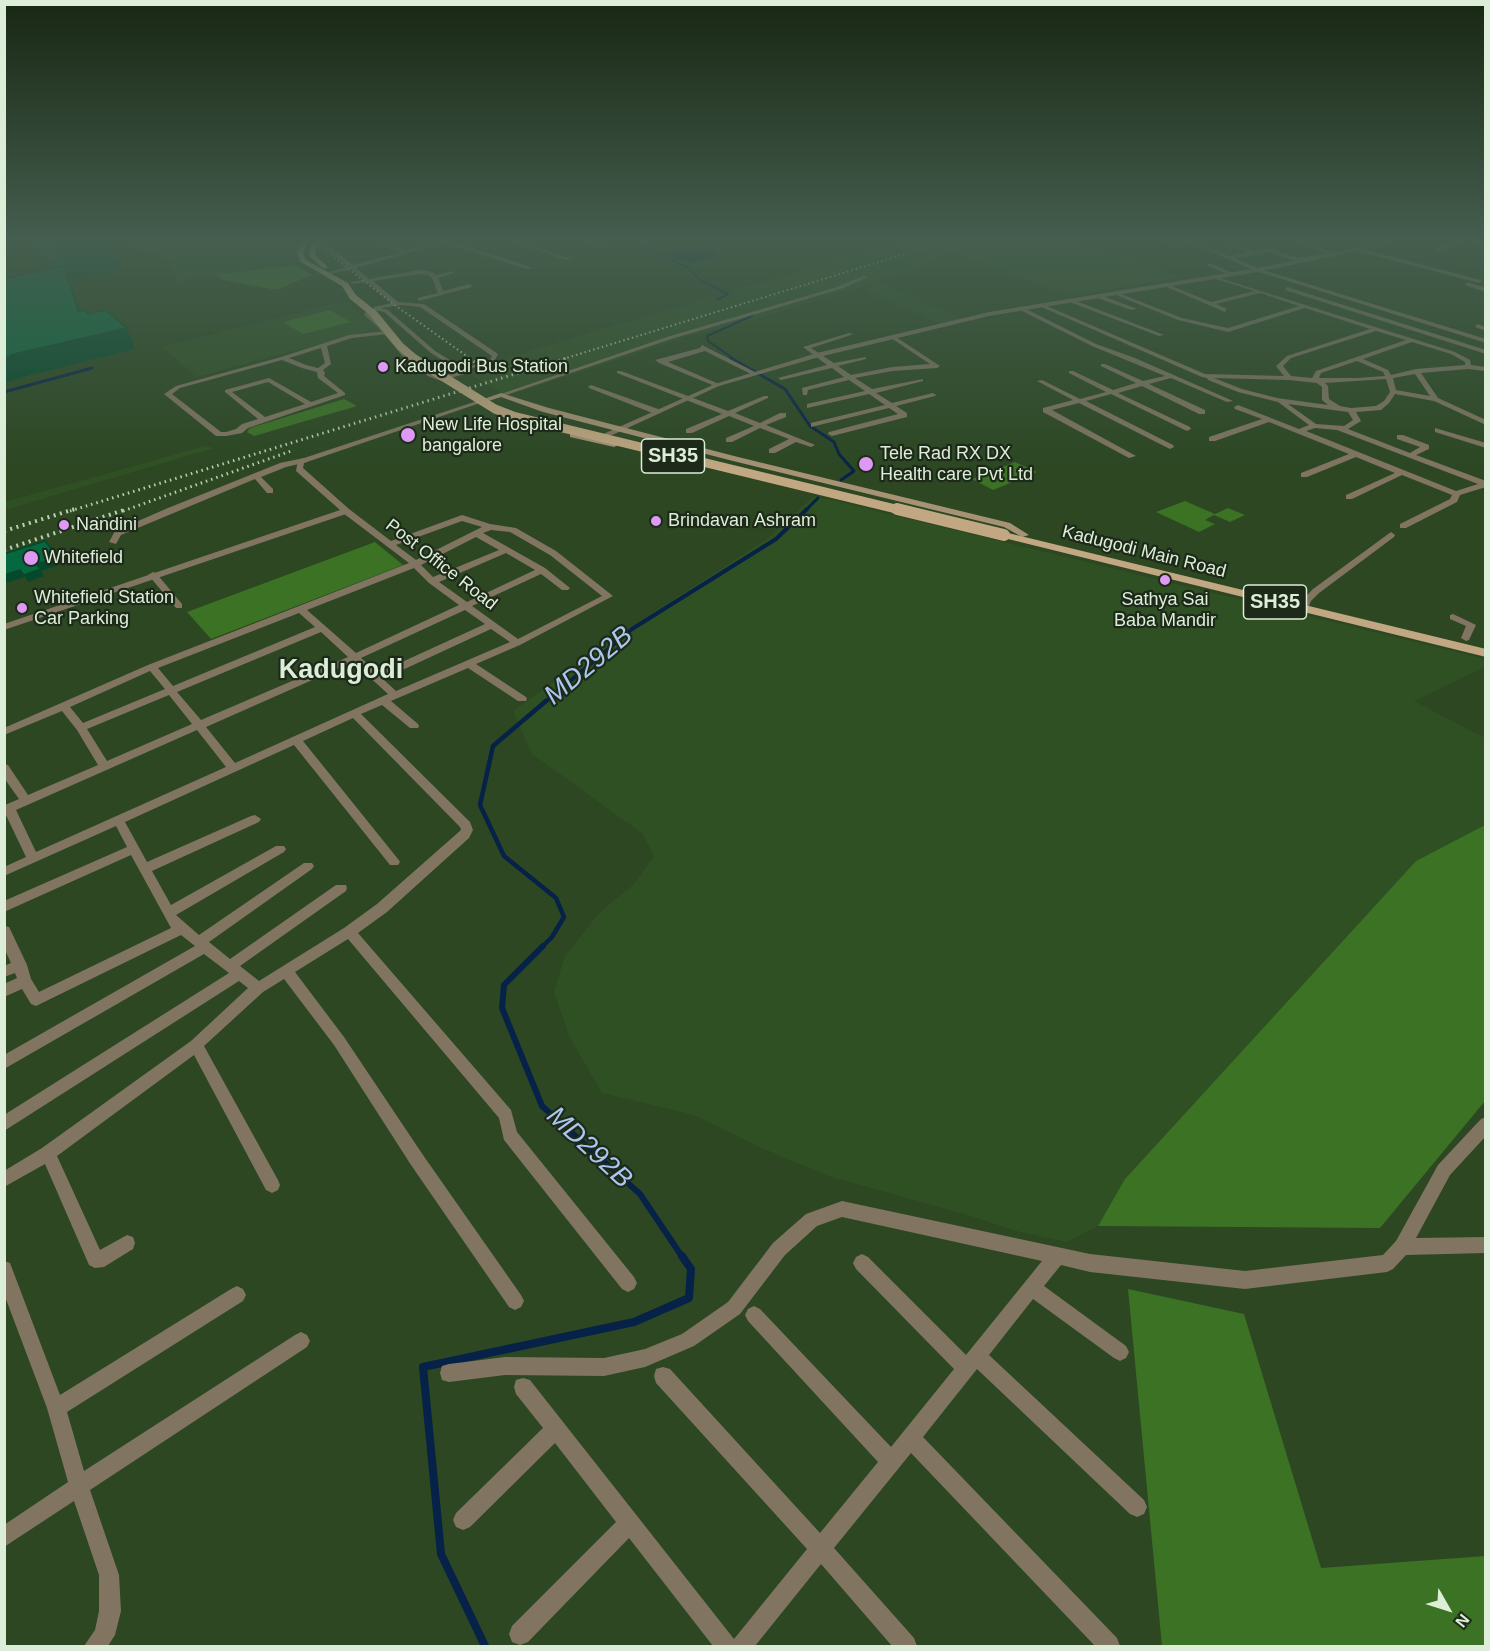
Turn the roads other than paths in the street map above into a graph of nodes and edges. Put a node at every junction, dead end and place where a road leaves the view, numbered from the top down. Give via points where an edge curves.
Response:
1 (368, 316) edge
2 (378, 316) edge
3 (392, 316) edge
4 (439, 316) edge
5 (745, 316) edge
6 (989, 316) edge
7 (1035, 316) edge
8 (1066, 316) edge
9 (1113, 316) edge
10 (1152, 316) edge
11 (1173, 316) edge
12 (1273, 316) edge
13 (1336, 316) edge
14 (1370, 316) edge
15 (1404, 316) edge
16 (1407, 317) junction
17 (1392, 323) junction
18 (1174, 324) dead end
19 (1477, 326) dead end
20 (1377, 329) junction
21 (1485, 329) edge
22 (387, 334) junction
23 (851, 334) dead end
24 (1161, 334) dead end
25 (894, 338) junction
26 (1412, 340) junction
27 (1485, 341) edge
28 (324, 346) junction
29 (313, 349) junction
30 (1485, 352) edge
31 (296, 354) junction
32 (817, 355) junction
33 (283, 358) junction
34 (864, 358) dead end
35 (1358, 359) junction
36 (1485, 359) edge
37 (833, 365) junction
38 (1103, 365) dead end
39 (1468, 365) junction
40 (234, 368) dead end
41 (318, 368) junction
42 (1485, 369) edge
43 (463, 370) junction
44 (1416, 370) junction
45 (619, 372) dead end
46 (1071, 372) dead end
47 (753, 373) junction
48 (1171, 375) junction
49 (1204, 376) junction
50 (1389, 377) junction
51 (781, 378) dead end
52 (851, 378) junction
53 (1289, 378) junction
54 (1316, 379) junction
55 (921, 380) dead end
56 (1040, 381) dead end
57 (1142, 384) junction
58 (717, 385) junction
59 (591, 387) dead end
60 (1111, 392) junction
61 (1393, 392) junction
62 (872, 393) junction
63 (805, 394) dead end
64 (501, 395) junction
65 (933, 395) dead end
66 (766, 397) dead end
67 (691, 398) junction
68 (1436, 399) junction
69 (1277, 400) junction
70 (1079, 401) junction
71 (479, 402) junction
72 (1229, 402) dead end
73 (311, 405) junction
74 (810, 406) dead end
75 (891, 406) junction
76 (1238, 407) dead end
77 (1340, 409) junction
78 (1351, 410) junction
79 (658, 412) junction
80 (1202, 412) dead end
81 (728, 413) junction
82 (783, 415) dead end
83 (264, 420) junction
84 (1267, 420) junction
85 (193, 422) dead end
86 (1485, 423) edge
87 (814, 425) dead end
88 (760, 426) junction
89 (1314, 426) junction
90 (620, 429) junction
91 (1187, 429) dead end
92 (1340, 429) junction
93 (1438, 430) dead end
94 (689, 431) dead end
95 (1297, 432) junction
96 (219, 434) junction
97 (832, 434) dead end
98 (1400, 437) dead end
99 (796, 439) junction
100 (1212, 439) dead end
101 (594, 440) junction
102 (729, 440) dead end
103 (811, 445) dead end
104 (1485, 446) edge
105 (1170, 447) dead end
106 (772, 451) dead end
107 (1354, 455) junction
108 (1131, 456) dead end
109 (1409, 456) junction
110 (304, 460) junction
111 (1401, 473) junction
112 (1304, 475) dead end
113 (257, 477) junction
114 (1485, 484) edge
115 (270, 491) dead end
116 (1456, 494) junction
117 (1350, 497) dead end
118 (346, 511) junction
119 (1403, 526) dead end
120 (489, 527) junction
121 (476, 533) junction
122 (1391, 535) dead end
123 (1023, 537) junction
124 (113, 542) dead end
125 (392, 548) junction
126 (506, 550) junction
127 (415, 564) junction
128 (542, 570) junction
129 (153, 574) junction
130 (432, 581) junction
131 (565, 588) dead end
132 (1306, 604) junction
133 (179, 606) dead end
134 (466, 607) junction
135 (301, 609) junction
136 (1453, 617) dead end
137 (492, 625) junction
138 (4, 627) edge
139 (322, 628) junction
140 (1466, 638) junction
141 (517, 643) junction
142 (1485, 643) edge
143 (1485, 653) edge
144 (354, 658) junction
145 (468, 663) junction
146 (152, 667) junction
147 (376, 678) junction
148 (170, 690) junction
149 (395, 695) junction
150 (522, 699) dead end
151 (384, 701) junction
152 (63, 705) junction
153 (355, 714) junction
154 (198, 725) junction
155 (414, 726) dead end
156 (81, 728) junction
157 (4, 732) edge
158 (297, 741) junction
159 (104, 766) junction
160 (4, 768) edge
161 (234, 769) junction
162 (26, 801) junction
163 (7, 809) edge
164 (255, 819) dead end
165 (119, 821) junction
166 (134, 849) junction
167 (280, 849) dead end
168 (33, 859) junction
169 (394, 862) dead end
170 (308, 866) dead end
171 (144, 869) junction
172 (4, 872) edge
173 (341, 888) dead end
174 (4, 907) edge
175 (168, 913) junction
176 (181, 929) junction
177 (4, 931) edge
178 (349, 932) junction
179 (202, 945) junction
180 (20, 965) junction
181 (235, 970) junction
182 (286, 971) junction
183 (4, 972) edge
184 (25, 981) junction
185 (258, 988) junction
186 (4, 991) edge
187 (196, 1045) junction
188 (4, 1063) edge
189 (4, 1124) edge
190 (1485, 1124) edge
191 (48, 1153) junction
192 (4, 1180) edge
193 (272, 1185) dead end
194 (127, 1243) dead end
195 (1485, 1245) edge
196 (1401, 1247) junction
197 (1057, 1256) junction
198 (862, 1263) dead end
199 (4, 1269) edge
200 (628, 1283) dead end
201 (1031, 1287) junction
202 (237, 1295) dead end
203 (515, 1302) dead end
204 (754, 1315) dead end
205 (301, 1341) dead end
206 (1120, 1352) dead end
207 (971, 1361) junction
208 (449, 1373) dead end
209 (663, 1376) dead end
210 (523, 1387) dead end
211 (56, 1408) junction
212 (555, 1429) junction
213 (910, 1438) junction
214 (891, 1461) junction
215 (79, 1486) junction
216 (1137, 1507) dead end
217 (463, 1520) dead end
218 (629, 1523) junction
219 (4, 1537) edge
220 (822, 1550) junction
221 (520, 1634) dead end
222 (95, 1647) edge
223 (726, 1647) edge
224 (742, 1647) edge
225 (906, 1647) edge
226 (1109, 1647) edge

1 - 22 street
2 - 123 main road, SH35, bridge via 400,346 419,363 513,416
3 - 43 street via 433,352
4 - 43 street via 496,355 492,361
5 - 64 street via 624,352
6 - 25 street
7 - 48 street
8 - 49 street
9 - 24 street
10 - 18 street
11 - 12 street via 1228,330
13 - 20 street
14 - 17 street
15 - 16 street
16 - 17 street
16 - 27 street
17 - 20 street
17 - 30 street
19 - 21 street
20 - 26 street
20 - 53 street via 1289,357 1279,366
22 - 28 street
22 - 43 street via 407,358 430,375 441,379 466,372
23 - 32 street via 806,347
25 - 32 street
25 - 52 street via 937,366 892,369
26 - 35 street
26 - 39 street via 1464,358
28 - 29 street
28 - 41 street via 328,364
29 - 31 street
29 - 41 street
31 - 33 street
31 - 40 street
32 - 37 street
32 - 47 street
33 - 41 street
33 - 96 street via 178,387 167,394
34 - 37 street
35 - 50 street via 1386,371
35 - 54 street via 1318,372
36 - 39 street
37 - 51 street
37 - 52 street
38 - 57 street
39 - 42 street
39 - 44 street
41 - 73 street via 320,377 344,394
44 - 50 street
44 - 68 street
45 - 67 street
46 - 60 street
47 - 58 street
47 - 58 street via 703,348 660,361
48 - 57 street
48 - 72 street
49 - 53 street
49 - 69 street via 1233,389
50 - 54 street
50 - 61 street
52 - 62 street
52 - 63 street via 804,389
53 - 54 street
54 - 77 street via 1327,389 1326,400
55 - 62 street
56 - 70 street
57 - 60 street
57 - 80 street
58 - 67 street
59 - 79 street
60 - 70 street
60 - 91 street
61 - 68 street
61 - 78 street via 1378,408
62 - 74 street
62 - 75 street
64 - 71 main road
64 - 90 main road
65 - 75 street
66 - 81 street
67 - 79 street
67 - 81 street
68 - 86 street
69 - 77 street
69 - 89 street
70 - 105 street
70 - 108 street via 1046,410
71 - 101 main road via 506,418
71 - 110 street
73 - 83 street
73 - 83 street via 269,380 227,391
75 - 87 street
75 - 97 street via 904,415
76 - 84 street
77 - 78 street
78 - 92 street via 1357,421
79 - 90 street
81 - 88 street
81 - 94 street
82 - 88 street
83 - 96 street via 235,433
84 - 95 street
84 - 100 street
85 - 96 street via 208,435
88 - 99 street
88 - 102 street
89 - 92 street
89 - 95 street
90 - 101 street
90 - 123 main road via 1007,525
92 - 109 street
93 - 104 street
95 - 107 street
98 - 109 street via 1426,447
99 - 103 street
99 - 106 street
101 - 123 main road via 996,538
107 - 111 street
107 - 112 street
109 - 114 street
110 - 113 street
110 - 118 street, Post Office Road via 298,469
111 - 116 street
111 - 117 street
113 - 115 street
113 - 124 street via 118,533
114 - 116 street
116 - 119 street via 1454,500
118 - 125 street, Post Office Road
118 - 129 street
120 - 121 street
120 - 125 street via 471,521
120 - 141 street via 513,530 553,553 608,596
121 - 126 street
121 - 127 street
122 - 132 street
123 - 132 main road, SH35
125 - 127 street, Post Office Road
126 - 128 street
126 - 130 street
127 - 130 street, Post Office Road
127 - 135 street
128 - 131 street
128 - 134 street
129 - 133 street
129 - 138 street
130 - 134 street, Post Office Road
132 - 140 main road, SH35
132 - 143 main road, SH35
134 - 137 street, Post Office Road
134 - 144 street
135 - 139 street
135 - 146 street
136 - 140 street via 1471,625
137 - 141 street, Post Office Road
137 - 147 street
139 - 144 street
139 - 148 street
140 - 142 main road, SH35
141 - 145 street
144 - 147 street
144 - 154 street
145 - 149 street
145 - 150 street
146 - 148 street
146 - 152 street
147 - 149 street
148 - 154 street
148 - 156 street
149 - 151 street
151 - 153 street
151 - 155 street
152 - 156 street
152 - 157 street
153 - 158 street
153 - 178 street via 467,830 382,908
154 - 159 street
154 - 161 street
156 - 159 street
158 - 161 street
158 - 169 street
159 - 162 street
160 - 162 street
161 - 165 street
162 - 163 street
163 - 168 street
164 - 171 street
165 - 166 street
165 - 168 street
166 - 171 street
166 - 174 street
167 - 175 street
168 - 172 street
170 - 179 street
171 - 175 street
173 - 181 street
175 - 176 street
176 - 179 street
176 - 184 street via 38,999 34,999
177 - 180 street
178 - 182 street
178 - 200 street via 506,1115 510,1135
179 - 181 street
179 - 188 street
180 - 183 street
180 - 184 street
181 - 185 street
181 - 189 street
182 - 185 street
182 - 203 street via 339,1041
184 - 186 street
185 - 187 street
187 - 191 street
187 - 193 street
190 - 196 street via 1444,1170
191 - 192 street
191 - 194 street via 95,1259 104,1258
195 - 196 street
196 - 197 street via 1387,1263 1245,1280
197 - 201 street
197 - 208 street via 842,1209 812,1220 779,1249 734,1308 678,1345 645,1358 603,1367 505,1366
198 - 207 street
199 - 211 street
201 - 206 street
201 - 207 street
202 - 211 street
204 - 214 street
205 - 215 street
207 - 213 street
207 - 216 street
209 - 220 street
210 - 212 street
211 - 215 street
212 - 217 street
212 - 218 street
213 - 214 street
213 - 226 street
214 - 220 street
215 - 219 street
215 - 222 street via 109,1575 110,1611 104,1635
218 - 221 street
218 - 223 street
220 - 224 street
220 - 225 street

